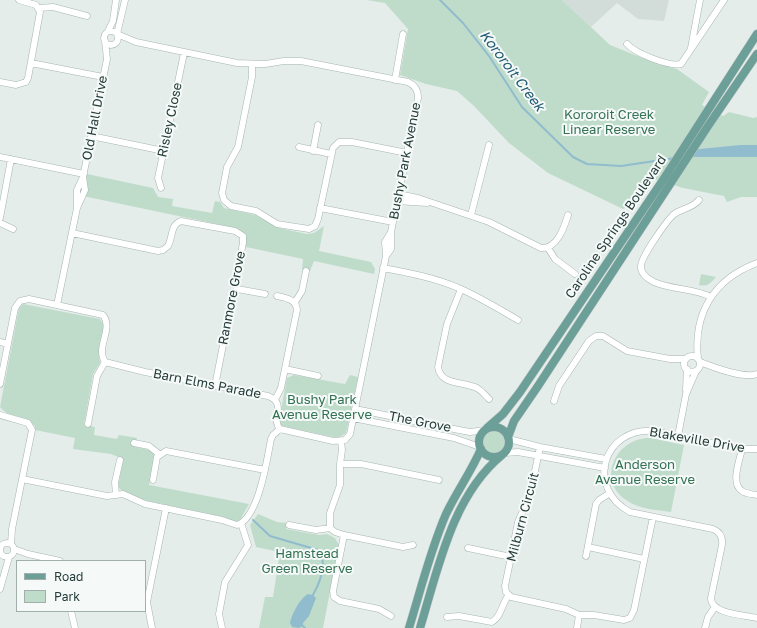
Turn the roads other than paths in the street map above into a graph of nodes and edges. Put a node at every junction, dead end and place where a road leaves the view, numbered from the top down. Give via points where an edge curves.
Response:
1 (19, 0) edge
2 (116, 0) edge
3 (125, 0) edge
4 (700, 0) edge
5 (724, 0) edge
6 (39, 8) junction
7 (87, 16) dead end
8 (114, 16) junction
9 (121, 18) junction
10 (108, 32) junction
11 (117, 34) junction
12 (403, 34) dead end
13 (757, 34) edge
14 (105, 41) junction
15 (136, 42) junction
16 (115, 43) junction
17 (627, 44) dead end
18 (691, 50) junction
19 (184, 53) junction
20 (757, 54) edge
21 (107, 59) junction
22 (31, 63) junction
23 (252, 64) junction
24 (103, 76) junction
25 (395, 80) junction
26 (0, 82) edge
27 (318, 125) dead end
28 (91, 136) junction
29 (490, 145) dead end
30 (299, 147) dead end
31 (313, 150) junction
32 (164, 151) junction
33 (407, 153) junction
34 (331, 154) junction
35 (0, 157) edge
36 (11, 159) junction
37 (83, 176) junction
38 (161, 188) dead end
39 (398, 197) junction
40 (699, 200) dead end
41 (320, 208) junction
42 (471, 215) junction
43 (568, 215) dead end
44 (0, 218) edge
45 (393, 222) junction
46 (0, 223) edge
47 (13, 229) dead end
48 (72, 234) junction
49 (548, 248) junction
50 (757, 263) edge
51 (383, 268) junction
52 (306, 271) dead end
53 (575, 274) dead end
54 (237, 288) junction
55 (461, 289) junction
56 (265, 294) dead end
57 (277, 296) dead end
58 (711, 297) junction
59 (295, 302) junction
60 (57, 305) junction
61 (518, 320) dead end
62 (0, 342) edge
63 (697, 342) junction
64 (8, 344) junction
65 (105, 362) junction
66 (687, 363) junction
67 (698, 365) junction
68 (285, 369) junction
69 (757, 374) edge
70 (318, 376) dead end
71 (0, 384) edge
72 (215, 386) junction
73 (686, 394) junction
74 (489, 399) dead end
75 (275, 400) junction
76 (554, 401) dead end
77 (355, 409) junction
78 (0, 415) edge
79 (353, 418) junction
80 (88, 424) dead end
81 (280, 429) junction
82 (486, 429) junction
83 (678, 436) junction
84 (509, 438) junction
85 (341, 441) junction
86 (134, 443) dead end
87 (540, 447) junction
88 (481, 448) junction
89 (742, 449) junction
90 (757, 449) edge
91 (159, 454) junction
92 (504, 454) junction
93 (538, 455) junction
94 (120, 460) dead end
95 (340, 464) junction
96 (606, 464) junction
97 (265, 470) junction
98 (22, 479) junction
99 (153, 480) dead end
100 (439, 480) dead end
101 (610, 493) junction
102 (116, 495) junction
103 (757, 495) edge
104 (166, 508) junction
105 (653, 517) junction
106 (241, 523) junction
107 (289, 525) dead end
108 (330, 528) junction
109 (344, 535) junction
110 (413, 545) dead end
111 (588, 547) junction
112 (468, 548) dead end
113 (6, 550) edge
114 (586, 556) dead end
115 (511, 557) junction
116 (644, 559) junction
117 (55, 560) edge
118 (0, 589) edge
119 (508, 596) junction
120 (715, 607) junction
121 (71, 612) edge
122 (579, 615) junction
123 (391, 616) dead end
124 (447, 617) dead end
125 (757, 618) edge
126 (495, 621) junction
127 (75, 628) edge
128 (152, 628) edge
129 (222, 628) edge
130 (409, 628) edge
131 (420, 628) edge
132 (498, 628) edge
133 (577, 628) edge
134 (705, 628) edge

1 - 6 street via 32,3
2 - 8 street
3 - 9 street
4 - 18 street
5 - 18 street
6 - 7 street via 53,7
6 - 22 street via 40,17
8 - 9 street
8 - 10 street
9 - 11 street
10 - 11 street
10 - 14 street
11 - 15 street, Bushy Park Avenue
11 - 16 street
12 - 25 street
13 - 82 main road, Caroline Springs Boulevard via 663,180 520,392 503,414
14 - 16 street via 108,44
14 - 21 street, Old Hall Drive
15 - 16 street, Bushy Park Avenue
15 - 19 street, Bushy Park Avenue
16 - 21 street, Old Hall Drive
17 - 18 street via 637,52 677,65 681,64
19 - 23 street, Bushy Park Avenue
19 - 32 street, Risley Close
20 - 84 main road, Caroline Springs Boulevard via 519,413
21 - 24 street, Old Hall Drive
22 - 24 street
22 - 26 street via 26,82 16,85
23 - 25 street, Bushy Park Avenue via 301,61
23 - 41 street via 252,77 238,147 227,167 223,197 231,206 256,211 277,224 305,230 315,226
24 - 28 street, Old Hall Drive
25 - 33 street, Bushy Park Avenue via 412,84 418,94
27 - 31 street
28 - 32 street
28 - 37 street, Old Hall Drive
29 - 42 street
30 - 31 street
31 - 34 street
32 - 38 street, Risley Close via 158,178
33 - 34 street via 343,141 335,144
33 - 39 street, Bushy Park Avenue
34 - 41 street
35 - 36 street
36 - 37 street
36 - 44 street
37 - 48 street, Old Hall Drive via 85,190 77,208
39 - 42 street
39 - 45 street, Bushy Park Avenue
40 - 58 street via 669,219 645,256 641,267 643,274 654,282 697,291
41 - 45 street
42 - 49 street via 510,231 537,247
43 - 49 street via 562,231
45 - 51 street, Bushy Park Avenue via 391,249
46 - 47 street
48 - 54 street, Ranmore Grove via 158,251 168,246 174,224 181,221 235,231 243,240 236,278
48 - 60 street, Old Hall Drive
49 - 53 street via 555,259
50 - 58 street via 731,275
51 - 55 street
51 - 77 street, Bushy Park Avenue
52 - 59 street via 302,291
54 - 56 street
54 - 72 street, Ranmore Grove via 232,299
55 - 61 street
55 - 74 street via 447,324 439,373 445,380 477,388
57 - 59 street
58 - 63 street via 702,318
59 - 68 street via 297,310
60 - 64 street via 29,299 20,300 15,308
60 - 65 street via 105,317 107,324 102,351
62 - 64 street
63 - 66 street
63 - 67 street
64 - 71 street
65 - 72 street, Barn Elms Parade
65 - 80 street via 96,376
66 - 67 street
66 - 67 street via 691,371
66 - 73 street
66 - 76 street via 627,351 603,336 596,336 589,341 559,386
67 - 69 street via 749,375
67 - 73 street
68 - 70 street
68 - 75 street via 281,388
72 - 75 street, Barn Elms Parade via 268,396
73 - 83 street
75 - 81 street, Barn Elms Parade via 278,404 277,422
77 - 79 street
77 - 82 street, The Grove via 470,432
78 - 98 street via 24,421 31,427
79 - 85 street via 350,434
79 - 88 street, The Grove via 454,438
81 - 85 street
81 - 97 street via 271,439
82 - 84 main road via 502,429
82 - 88 main road via 480,438
83 - 89 street, Blakeville Drive
83 - 96 street, Blakeville Drive via 647,431 633,432 614,446
84 - 87 street
84 - 92 main road via 509,447
85 - 95 street
86 - 91 street via 149,446
87 - 93 street, Milburn Circuit
87 - 96 street
88 - 92 main road via 488,456
88 - 130 main road via 473,467 456,494 435,541
89 - 90 street, Blakeville Drive
89 - 103 street via 737,486 744,492
91 - 97 street via 170,451
91 - 99 street
92 - 93 street via 518,452
92 - 131 main road via 492,463 475,484 462,509 443,554
93 - 96 street
93 - 115 street, Milburn Circuit via 530,495 518,522
94 - 102 street via 115,482
95 - 100 street via 361,464
95 - 108 street via 340,485 330,513
96 - 101 street via 605,479
97 - 106 street via 260,491
98 - 102 street via 107,496
98 - 113 street
101 - 105 street via 624,508
101 - 111 street via 596,504
102 - 104 street via 123,494 139,502
104 - 106 street via 234,525
104 - 128 street via 147,602
105 - 116 street
105 - 120 street via 712,529 721,535 722,545 711,598
106 - 129 street via 248,545 225,582 219,614
107 - 108 street via 316,530
108 - 109 street
109 - 110 street via 403,547
109 - 123 street via 334,597 340,601 379,609
111 - 114 street
111 - 116 street
112 - 115 street
113 - 117 street
113 - 118 street
115 - 119 street, Milburn Circuit via 505,586
116 - 122 street via 634,610 630,618 621,620
119 - 122 street via 566,609
119 - 126 street
120 - 125 street
120 - 134 street via 708,617
121 - 127 street
122 - 133 street
124 - 126 street
126 - 132 street

